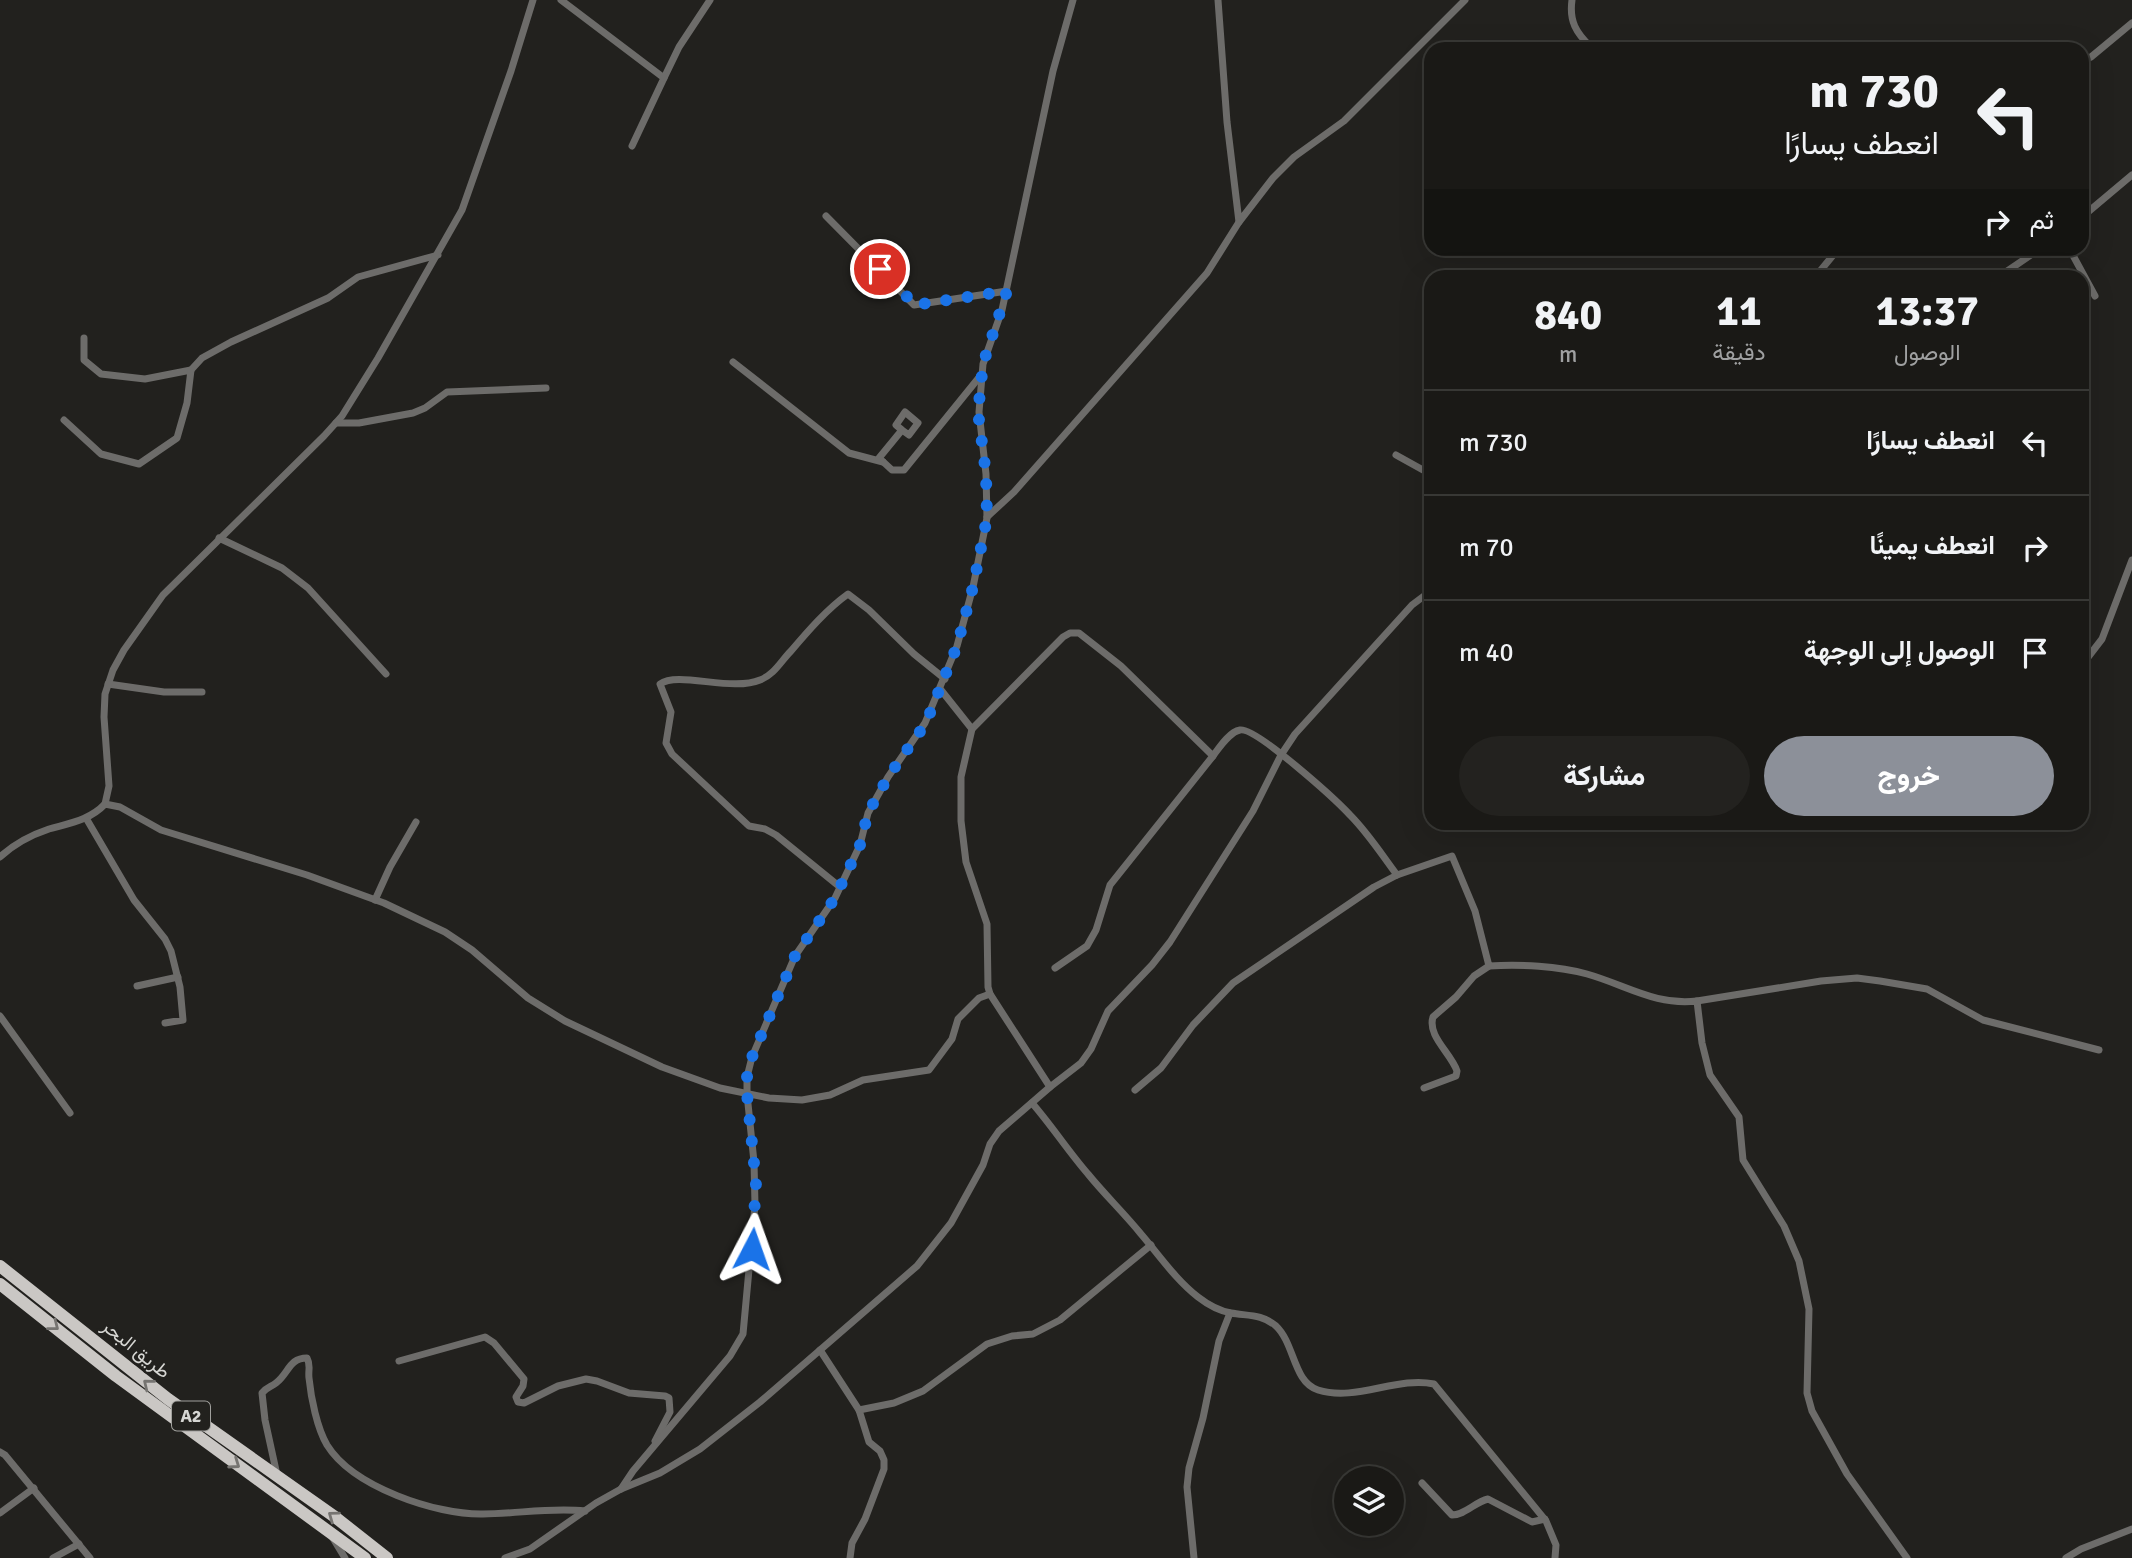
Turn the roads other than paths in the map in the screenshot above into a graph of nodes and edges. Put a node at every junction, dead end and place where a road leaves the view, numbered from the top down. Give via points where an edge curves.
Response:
1 (533, 0) edge
2 (561, 0) edge
3 (710, 0) edge
4 (1073, 0) edge
5 (1218, 0) edge
6 (1465, 0) edge
7 (1572, 0) edge
8 (2132, 23) edge
9 (1586, 42) edge
10 (2089, 58) edge
11 (664, 78) junction
12 (632, 146) dead end
13 (2132, 175) edge
14 (2089, 211) edge
15 (826, 216) dead end
16 (1238, 222) junction
17 (438, 255) junction
18 (1832, 256) edge
19 (2029, 256) edge
20 (1820, 270) edge
21 (2009, 270) edge
22 (2089, 285) edge
23 (1007, 291) junction
24 (2095, 296) dead end
25 (84, 338) dead end
26 (733, 362) dead end
27 (191, 370) junction
28 (982, 374) junction
29 (546, 388) dead end
30 (64, 420) dead end
31 (336, 423) junction
32 (902, 430) dead end
33 (1396, 455) dead end
34 (884, 462) junction
35 (1424, 471) edge
36 (987, 518) junction
37 (219, 538) junction
38 (2132, 559) edge
39 (1424, 596) edge
40 (2089, 656) edge
41 (386, 674) dead end
42 (945, 679) junction
43 (108, 684) junction
44 (941, 690) junction
45 (202, 692) dead end
46 (972, 729) junction
47 (1281, 755) junction
48 (1213, 756) junction
49 (105, 804) junction
50 (86, 818) junction
51 (416, 822) dead end
52 (0, 857) edge
53 (1397, 875) junction
54 (840, 887) junction
55 (375, 900) junction
56 (1489, 966) junction
57 (1055, 968) dead end
58 (178, 977) junction
59 (137, 985) dead end
60 (990, 994) junction
61 (1698, 1002) junction
62 (0, 1016) edge
63 (165, 1023) dead end
64 (2099, 1050) dead end
65 (1050, 1087) junction
66 (1424, 1088) dead end
67 (1135, 1090) dead end
68 (747, 1094) junction
69 (1032, 1103) junction
70 (70, 1113) dead end
71 (1151, 1245) junction
72 (0, 1266) edge
73 (0, 1284) edge
74 (1230, 1313) junction
75 (106, 1350) junction
76 (820, 1350) junction
77 (399, 1360) dead end
78 (100, 1363) junction
79 (859, 1410) junction
80 (191, 1424) junction
81 (650, 1451) junction
82 (0, 1452) edge
83 (277, 1476) junction
84 (1422, 1483) dead end
85 (34, 1488) junction
86 (621, 1489) junction
87 (585, 1511) junction
88 (0, 1513) edge
89 (1545, 1519) junction
90 (2132, 1529) edge
91 (330, 1531) junction
92 (79, 1544) junction
93 (53, 1558) edge
94 (90, 1558) edge
95 (345, 1558) edge
96 (365, 1558) edge
97 (387, 1558) edge
98 (505, 1558) edge
99 (850, 1558) edge
100 (1194, 1558) edge
101 (1555, 1558) edge
102 (1907, 1558) edge
103 (2066, 1558) edge

1 - 17 street via 462,210
2 - 11 street
3 - 11 street
4 - 23 street via 1053,71
5 - 16 street
6 - 16 street via 1343,121 1273,178
7 - 9 street via 1570,15
8 - 10 street
11 - 12 street
13 - 14 street
15 - 23 street via 915,305
16 - 36 street via 1207,273
17 - 27 street via 358,277 328,298 212,353
17 - 31 street
18 - 20 street
19 - 21 street
22 - 24 street
23 - 28 street
25 - 27 street via 84,360 101,374 145,379
26 - 34 street via 849,453
27 - 30 street via 177,438 139,464 101,454
28 - 34 street via 904,470 892,470
28 - 36 street via 978,412
29 - 31 street via 447,392 413,414
31 - 37 street
32 - 34 street via 879,457
33 - 35 street
36 - 42 street via 973,587
37 - 41 street via 282,568 308,588
37 - 43 street via 150,611
38 - 40 street via 2102,639
39 - 47 street via 1393,625
42 - 44 street
42 - 54 street via 848,594 761,680 747,684 672,679 660,683 671,712 666,743 672,754 749,826 776,835
43 - 45 street
43 - 49 street via 104,717 109,786
44 - 46 street
44 - 54 street via 926,723 868,813 860,845
46 - 48 street via 1063,637 1075,632 1121,667
46 - 60 street via 961,777 961,821 966,862 987,923
47 - 48 street via 1242,729
47 - 53 street via 1351,816
47 - 65 street via 1253,811 1170,942 1108,1012 1081,1063
48 - 57 street via 1110,886 1087,946
49 - 50 street
49 - 55 street via 120,807 161,830 307,874
50 - 52 street via 33,835
50 - 58 street via 134,900 165,939
51 - 55 street
53 - 56 street via 1452,856 1475,911
53 - 67 street via 1345,905 1233,983 1161,1068
54 - 68 street via 795,956 752,1057
55 - 68 street via 445,932 528,998 565,1021 662,1067
56 - 61 street via 1584,973 1657,1000
56 - 66 street via 1433,1017 1434,1033 1457,1071 1452,1079
58 - 59 street
58 - 63 street via 183,1020
60 - 65 street
60 - 68 street via 979,998 958,1019 952,1040 929,1070 863,1080 814,1098
61 - 64 street via 1857,978 1927,989 1983,1020
61 - 102 street via 1710,1075 1740,1117 1743,1160 1784,1226 1799,1261 1810,1309 1807,1393 1812,1411 1847,1474
62 - 70 street
65 - 69 street
68 - 81 street via 755,1205 743,1334 730,1356
69 - 71 street via 1086,1173
69 - 76 street via 994,1137 960,1207 932,1248
71 - 74 street via 1197,1296
71 - 79 street via 1044,1330 987,1344 923,1391
72 - 75 highway, طريق البحر / A2
73 -> 78 highway, طريق البحر / A2
74 - 89 street via 1269,1320 1287,1338 1300,1375 1317,1390 1341,1393 1418,1382 1434,1384
74 - 100 street via 1189,1468
75 - 78 highway
80 -> 75 highway, طريق البحر / A2
76 - 79 street
76 - 86 street via 700,1449
77 - 81 street via 485,1337 524,1379 518,1402 586,1380 629,1393 665,1396 670,1412
78 - 80 highway, طريق البحر / A2
79 - 99 street via 869,1442 883,1456 884,1469
80 - 83 highway, طريق البحر / A2
80 -> 91 highway, طريق البحر / A2
81 - 86 street
82 - 85 street
83 - 87 street via 262,1393 279,1380 291,1362 306,1358 325,1442 338,1461 375,1485 452,1512
97 -> 83 highway, طريق البحر / A2
84 - 89 street via 1452,1515 1488,1499 1532,1522
85 - 88 street
85 - 92 street
86 - 87 street
87 - 98 street via 530,1549
89 - 101 street via 1556,1545
90 - 103 street
91 - 95 street
91 - 96 highway, طريق البحر / A2
92 - 93 street
92 - 94 street

